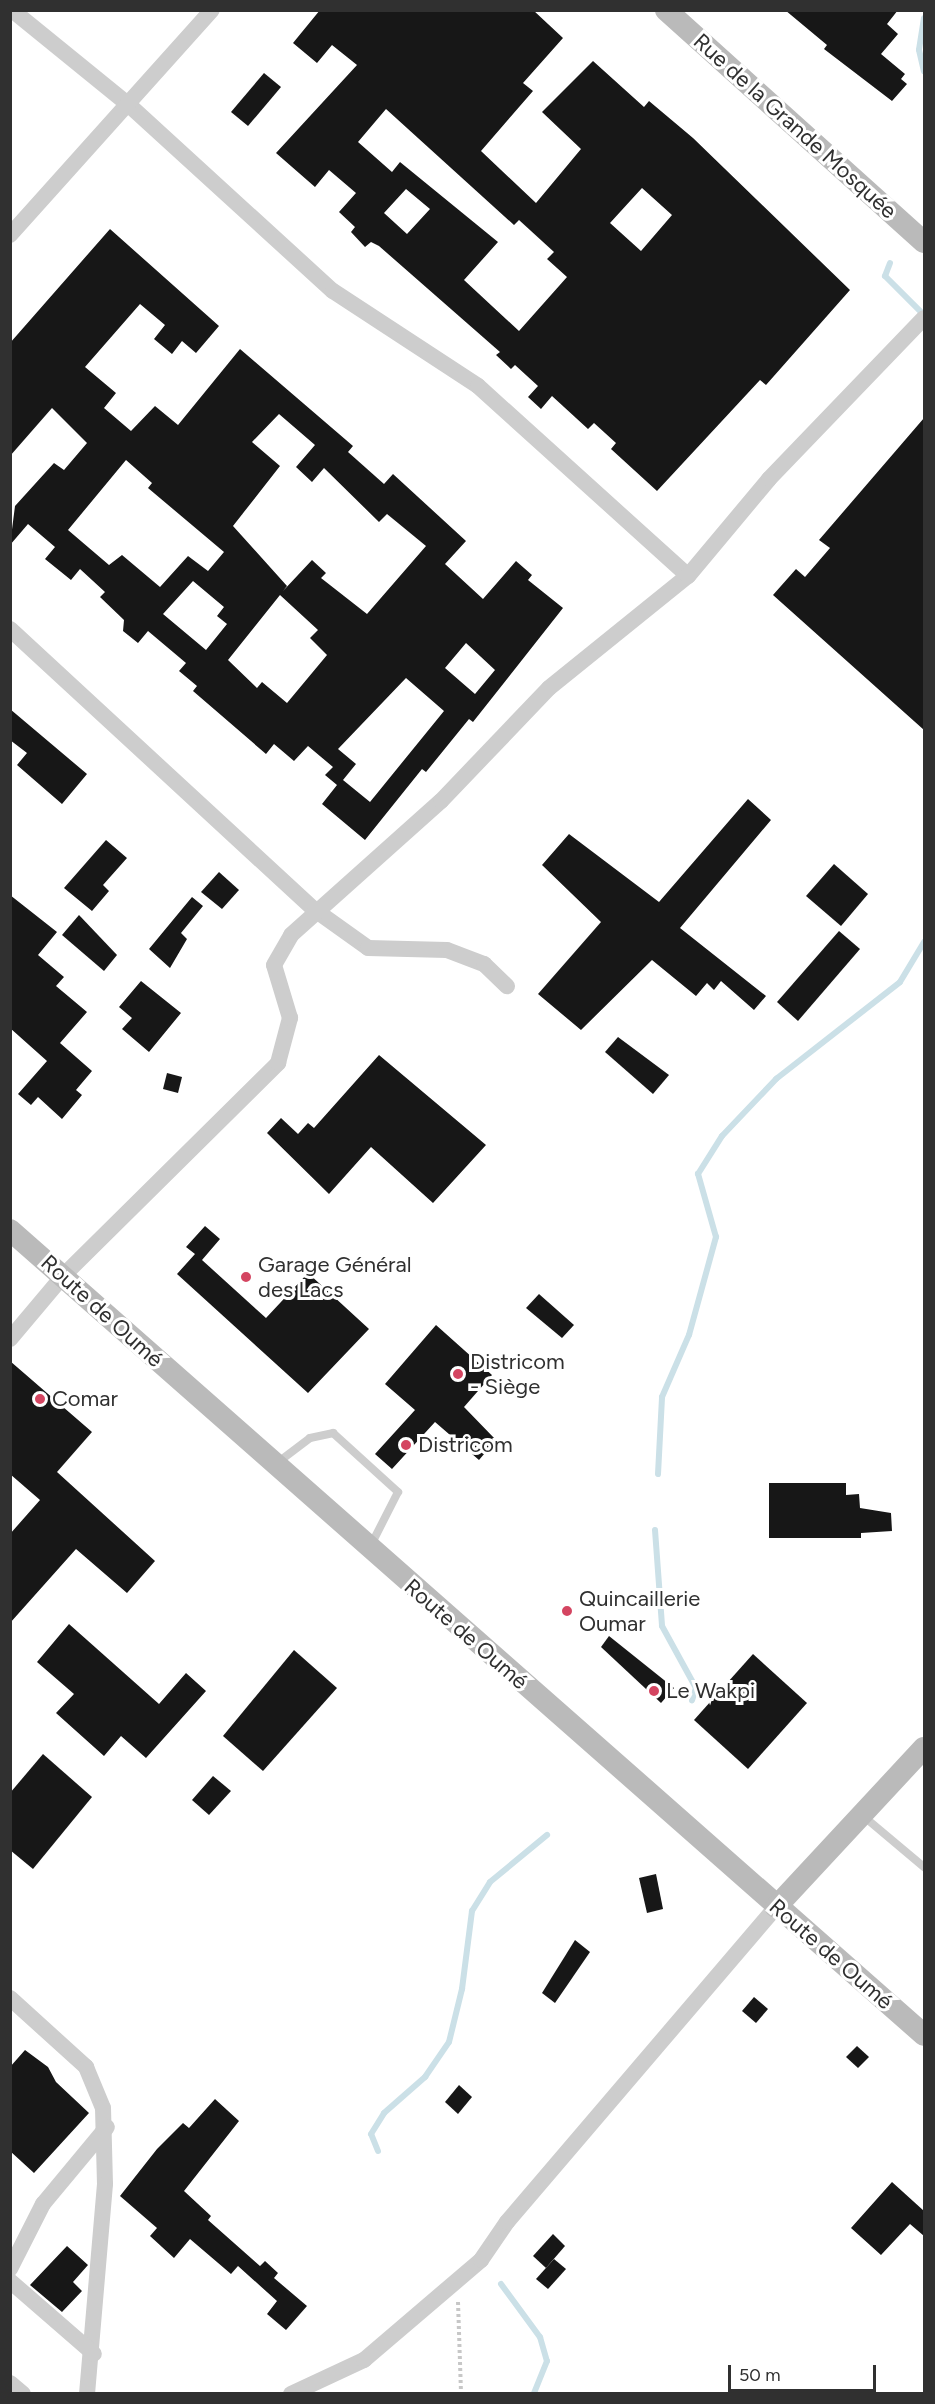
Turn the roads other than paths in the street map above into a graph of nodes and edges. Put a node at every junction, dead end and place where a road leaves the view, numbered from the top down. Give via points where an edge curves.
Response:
1 (12, 10) edge
2 (212, 10) edge
3 (666, 10) edge
4 (129, 105) junction
5 (10, 236) edge
6 (924, 242) edge
7 (924, 318) edge
8 (688, 576) junction
9 (10, 629) edge
10 (315, 910) junction
11 (507, 986) dead end
12 (10, 1230) edge
13 (63, 1276) junction
14 (10, 1339) edge
15 (275, 1465) junction
16 (369, 1548) junction
17 (924, 1748) edge
18 (862, 1815) junction
19 (924, 1867) edge
20 (776, 1907) junction
21 (10, 1998) edge
22 (924, 2035) edge
23 (106, 2127) junction
24 (10, 2269) edge
25 (10, 2281) edge
26 (94, 2354) junction
27 (10, 2383) edge
28 (22, 2394) edge
29 (87, 2394) edge
30 (291, 2394) edge

1 - 4 street
2 - 4 street
3 - 6 main road, Rue de la Grande Mosquée
4 - 5 street
4 - 8 street via 333,291 478,386
7 - 8 street via 769,479
8 - 10 street via 549,688 441,801
9 - 10 street
10 - 11 street via 368,948 447,950 484,964
10 - 13 street via 274,965 290,1018 278,1063
12 - 13 main road, Route de Oumé
13 - 14 street
13 - 15 main road, Route de Oumé
15 - 16 main road, Route de Oumé
15 - 16 lane via 310,1438 333,1433 398,1492
16 - 20 main road, Route de Oumé
17 - 18 main road
18 - 19 lane
18 - 20 main road
20 - 22 main road, Route de Oumé
20 - 30 street via 507,2222 481,2260 364,2360
21 - 23 street via 86,2067
23 - 24 street via 43,2204
23 - 26 street
25 - 26 street
26 - 29 street
27 - 28 street

